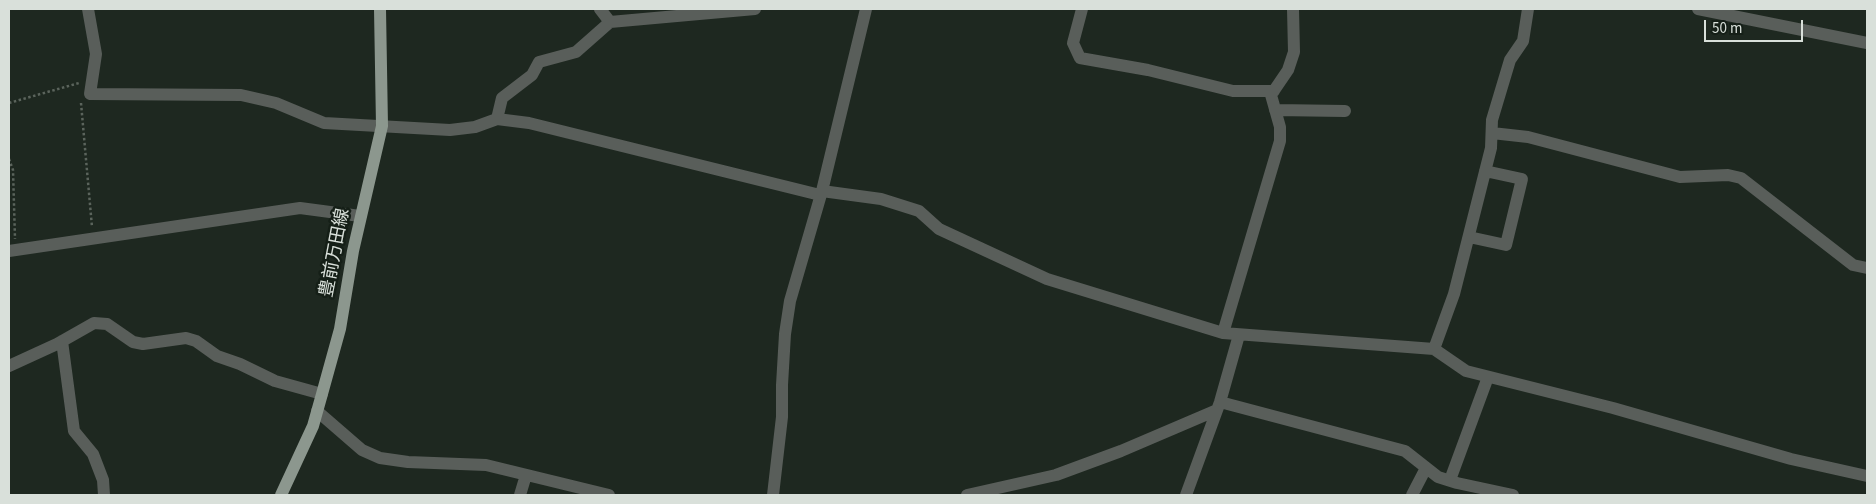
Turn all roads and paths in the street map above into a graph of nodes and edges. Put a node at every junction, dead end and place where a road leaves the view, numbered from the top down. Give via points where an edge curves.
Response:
1 (88, 9) edge
2 (380, 9) edge
3 (600, 9) edge
4 (755, 9) edge
5 (867, 9) edge
6 (1082, 9) edge
7 (1292, 9) edge
8 (1528, 9) edge
9 (1698, 9) edge
10 (610, 22) junction
11 (1867, 43) edge
12 (92, 79) junction
13 (1274, 91) junction
14 (90, 94) junction
15 (9, 103) edge
16 (1275, 110) junction
17 (1345, 111) dead end
18 (497, 119) junction
19 (382, 126) junction
20 (1492, 133) junction
21 (9, 158) edge
22 (1486, 171) junction
23 (821, 193) junction
24 (360, 216) junction
25 (1469, 237) junction
26 (93, 238) junction
27 (12, 250) edge
28 (1867, 268) edge
29 (1223, 333) junction
30 (1239, 335) junction
31 (62, 341) junction
32 (1434, 349) junction
33 (9, 366) edge
34 (1488, 377) junction
35 (322, 394) junction
36 (1218, 406) junction
37 (317, 410) junction
38 (1426, 468) junction
39 (526, 475) junction
40 (1867, 476) edge
41 (1450, 480) junction
42 (104, 495) edge
43 (281, 495) edge
44 (520, 495) edge
45 (609, 495) edge
46 (773, 495) edge
47 (967, 495) edge
48 (1186, 495) edge
49 (1412, 495) edge
50 (1513, 495) edge

1 - 12 street via 96,54
2 - 19 main road, 豊前万田線
3 - 10 street
4 - 10 street
5 - 23 street
6 - 13 street via 1073,43 1080,58 1148,70 1233,91
7 - 13 street via 1294,52 1288,70
8 - 20 street via 1523,41 1510,60 1492,120
9 - 11 street
10 - 18 street via 576,52 539,62 532,75 502,98
12 - 14 street
12 - 15 path
13 - 16 street via 1271,95
14 - 19 street via 241,95 276,103 324,123
14 - 26 path via 81,101
16 - 17 street
16 - 29 street via 1280,141
18 - 19 street via 475,127 450,130
18 - 23 street via 529,123
19 - 24 main road, 豊前万田線
20 - 22 street
20 - 28 street via 1528,137 1680,177 1728,175 1741,178 1853,266
21 - 27 path via 13,170
22 - 25 street
22 - 25 street via 1522,180 1506,245
23 - 29 street via 881,199 918,211 939,229 1047,279
23 - 46 street via 790,302
24 - 26 street via 300,208
24 - 35 main road, 豊前万田線 via 340,328
25 - 32 street via 1454,294
26 - 27 street
29 - 30 street
30 - 32 street
30 - 36 street
31 - 33 street
31 - 35 street via 94,323 107,324 133,342 143,344 186,338 217,356 275,381
31 - 42 street via 74,431 93,454
32 - 34 street via 1466,372
34 - 40 street via 1613,408 1791,459
34 - 41 street
35 - 37 main road, 豊前万田線
36 - 38 street via 1404,451
36 - 47 street via 1121,452 1056,475
36 - 48 street
37 - 39 street via 362,450 380,458 486,465
37 - 43 main road, 豊前万田線 via 313,426
38 - 41 street
38 - 49 street
39 - 44 street
39 - 45 street
41 - 50 street

